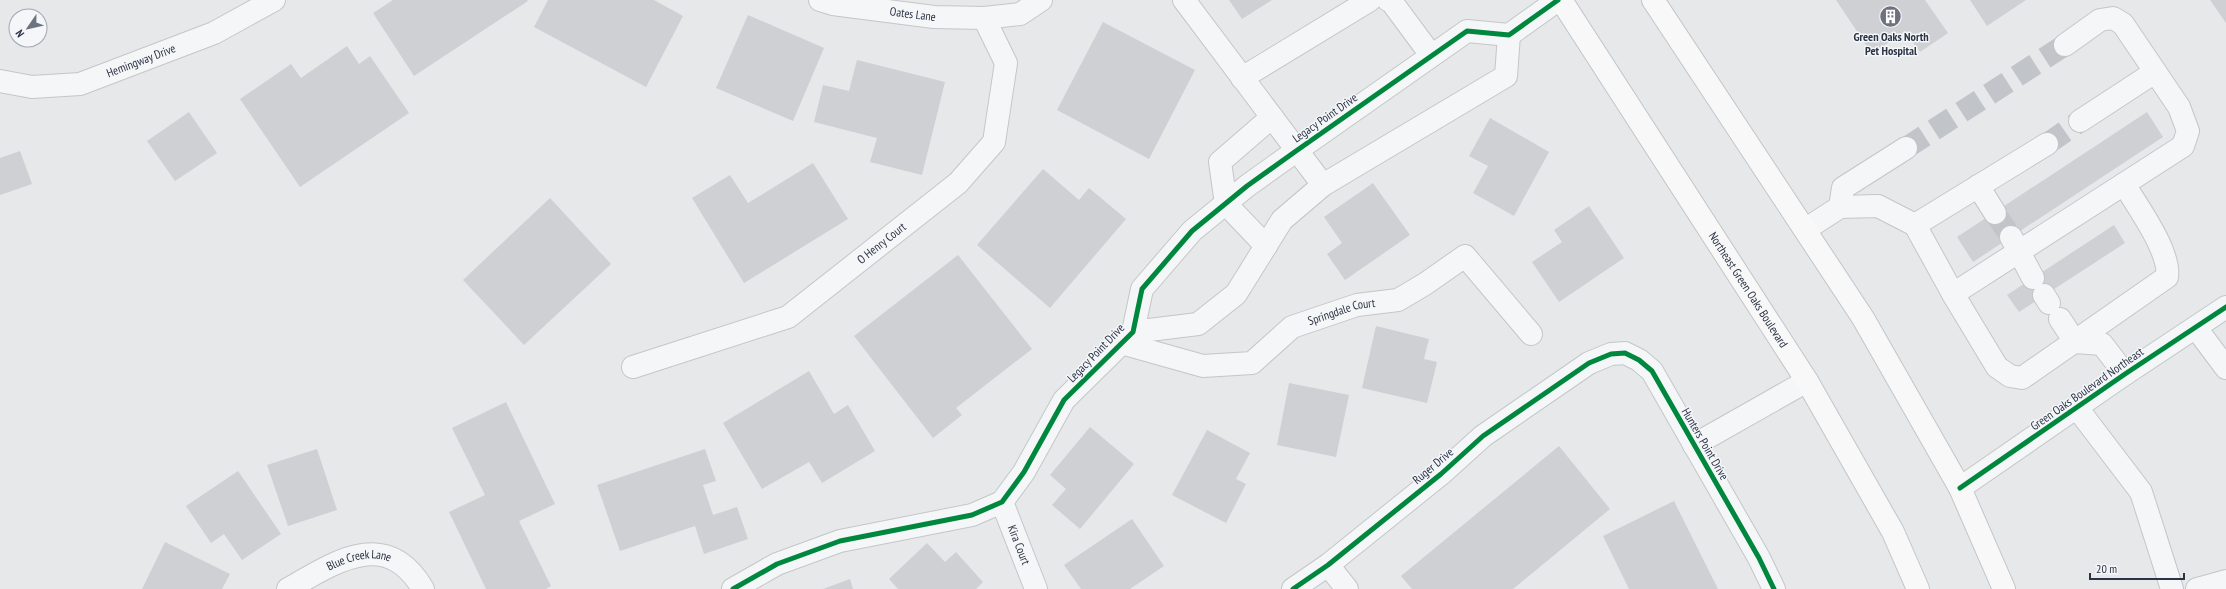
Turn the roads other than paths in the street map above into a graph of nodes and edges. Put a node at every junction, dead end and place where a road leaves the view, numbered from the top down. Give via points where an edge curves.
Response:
1 (274, 0) edge
2 (820, 0) edge
3 (1041, 0) edge
4 (1184, 0) edge
5 (1370, 0) edge
6 (1388, 0) edge
7 (1558, 0) edge
8 (1561, 0) edge
9 (1653, 0) edge
10 (984, 18) junction
11 (1509, 36) junction
12 (2065, 44) tunnel mouth
13 (1431, 55) junction
14 (2155, 72) junction
15 (1242, 78) junction
16 (0, 81) edge
17 (1272, 117) junction
18 (2080, 121) tunnel mouth
19 (2047, 144) tunnel mouth
20 (1906, 148) tunnel mouth
21 (1296, 151) junction
22 (2124, 184) junction
23 (1323, 185) junction
24 (1978, 186) junction
25 (1226, 204) junction
26 (1840, 207) junction
27 (1995, 213) tunnel mouth
28 (1915, 225) junction
29 (1806, 229) junction
30 (2015, 244) junction
31 (1266, 246) junction
32 (1953, 294) junction
33 (2226, 307) edge
34 (2196, 328) junction
35 (1531, 334) dead end
36 (1127, 338) junction
37 (2075, 342) junction
38 (1589, 363) joint
39 (633, 367) dead end
40 (2226, 368) edge
41 (2125, 374) junction
42 (1808, 381) junction
43 (2077, 408) junction
44 (1694, 445) junction
45 (1960, 488) junction
46 (1002, 502) junction
47 (1328, 565) junction
48 (2226, 581) edge
49 (288, 589) edge
50 (423, 589) edge
51 (733, 589) edge
52 (1036, 589) edge
53 (1293, 589) edge
54 (1347, 589) edge
55 (1774, 589) edge
56 (1918, 589) edge
57 (2004, 589) edge
58 (2172, 589) edge
59 (2198, 589) edge

1 - 16 street, Hemingway Drive via 214,33 80,84 32,87
2 - 10 street, Oates Lane via 833,4 934,17
3 - 10 street, Oates Lane via 1020,14
4 - 15 street
5 - 15 street
6 - 13 street
7 - 11 street
8 - 42 main road, Northeast Green Oaks Boulevard
9 - 29 main road
10 - 39 street, O Henry Court via 1006,63 994,142 958,183 788,317
11 - 13 street, Legacy Point Drive via 1467,31
11 - 23 street, Legacy Point Drive via 1506,76
12 - 14 street via 2100,20 2113,18 2123,24
13 - 21 street, Legacy Point Drive
14 - 18 street
14 - 22 street via 2179,107 2188,132 2183,146
15 - 17 street
17 - 21 street
17 - 25 street via 1220,162
19 - 24 street
20 - 26 street via 1843,188
21 - 23 street
21 - 25 street, Legacy Point Drive
22 - 30 street
22 - 37 street via 2164,252 2168,267 2167,277
23 - 31 street, Legacy Point Drive via 1282,220
24 - 27 street
24 - 28 street
25 - 31 street
25 - 36 street, Legacy Point Drive via 1192,231 1142,289
26 - 28 street via 1878,206
26 - 29 street
28 - 32 street
29 - 45 main road via 1863,318
30 - 32 street
30 - 37 street
31 - 36 street, Legacy Point Drive via 1236,294 1198,324
32 - 37 street via 1997,367 2010,376 2022,378
33 - 34 street, Green Oaks Boulevard Northeast
34 - 40 street
34 - 41 street, Green Oaks Boulevard Northeast
35 - 36 street, Springdale Court via 1465,256 1398,300 1357,305 1292,328 1252,362 1203,366
36 - 46 street, Legacy Point Drive via 1064,400 1024,472
37 - 41 street via 2102,344
38 - 44 street, Hunters Point Drive via 1611,354 1626,353 1639,360 1652,371
38 - 47 street, Ruger Drive via 1483,436 1441,474
41 - 43 street, Green Oaks Boulevard Northeast
42 - 44 street, Hunters Point Drive
42 - 56 main road, Northeast Green Oaks Boulevard via 1893,532
43 - 45 street, Green Oaks Boulevard Northeast
43 - 58 street via 2141,492
44 - 55 street, Hunters Point Drive
45 - 57 main road
46 - 51 street via 972,515 840,540 777,564
46 - 52 street, Kira Court
47 - 53 street, Ruger Drive
47 - 54 street
48 - 59 street
49 - 50 street, Blue Creek Lane via 357,554 379,553 403,565

